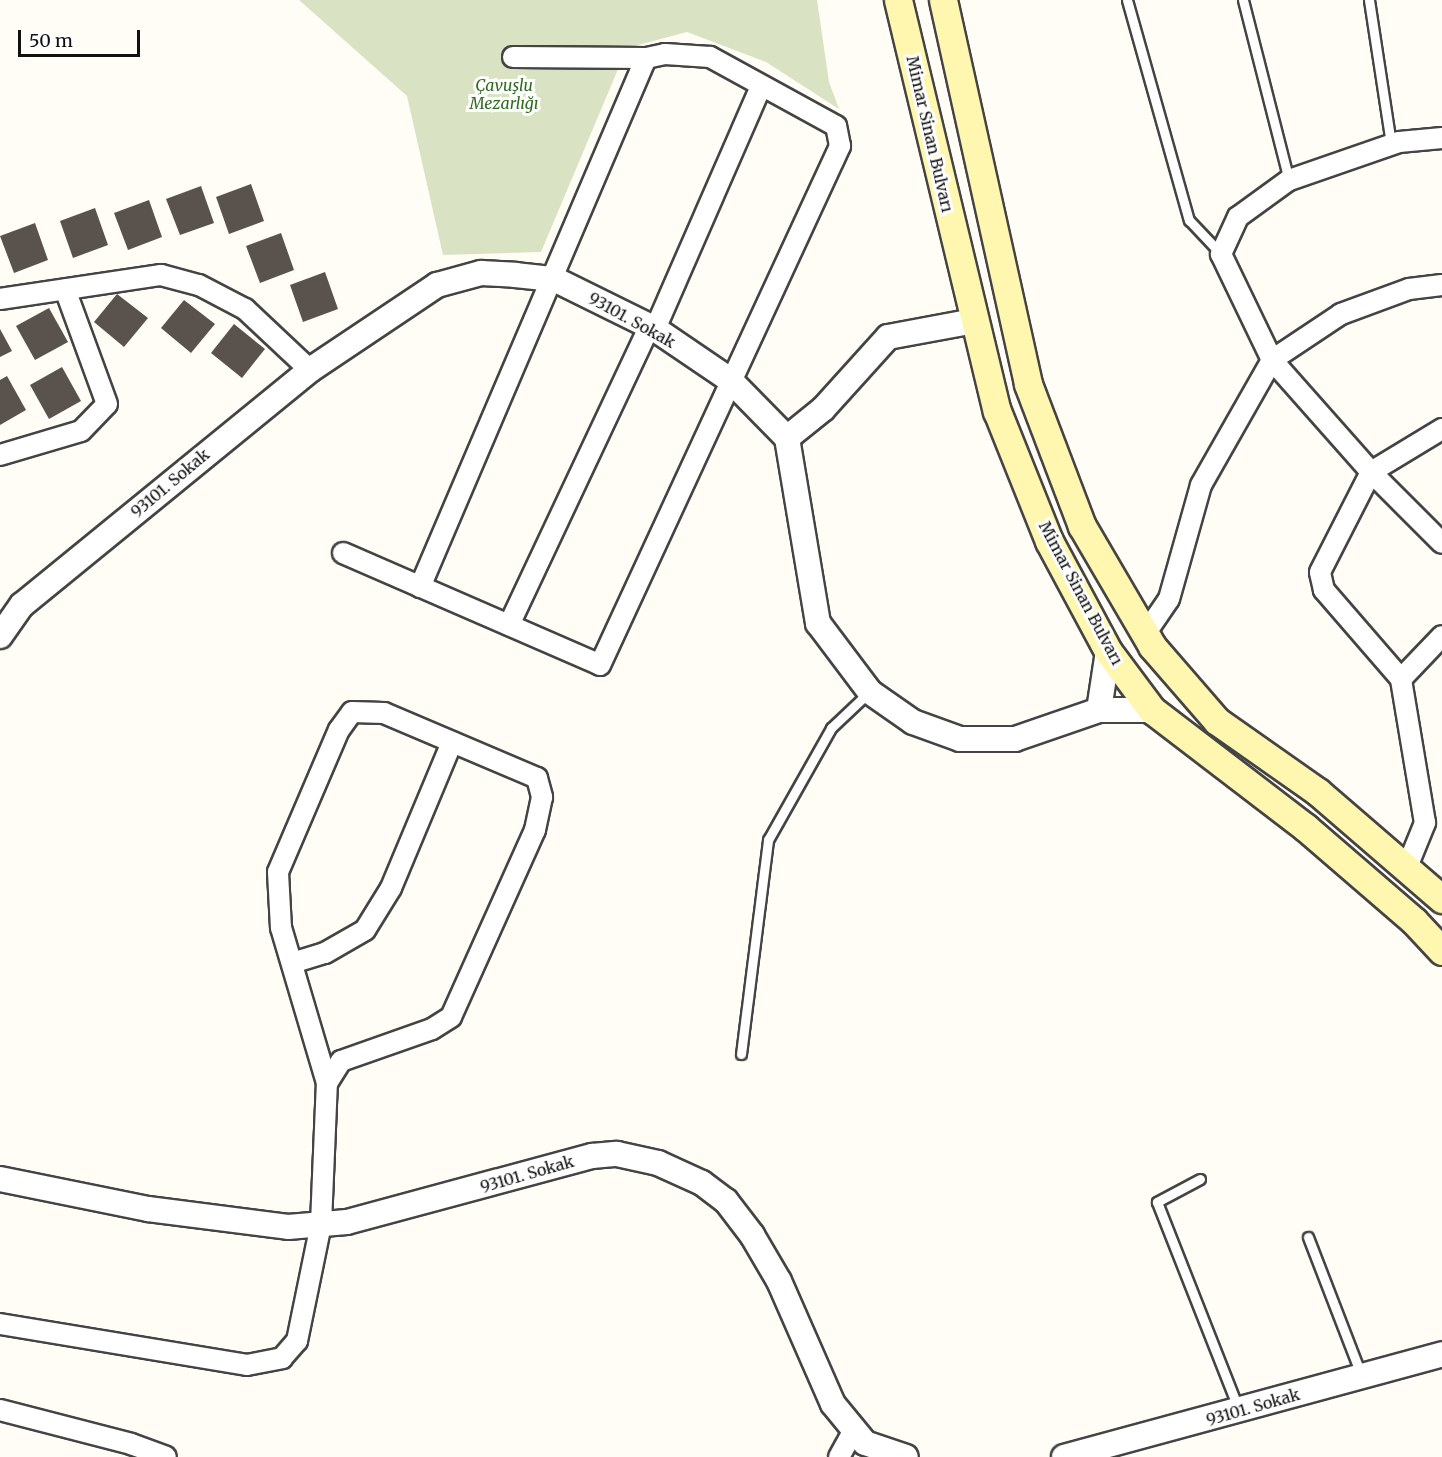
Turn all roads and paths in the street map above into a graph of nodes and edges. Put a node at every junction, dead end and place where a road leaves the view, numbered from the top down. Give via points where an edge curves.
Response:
1 (898, 0) edge
2 (943, 0) edge
3 (1127, 0) edge
4 (1243, 0) edge
5 (1369, 0) edge
6 (513, 57) dead end
7 (646, 58) junction
8 (761, 86) junction
9 (1442, 138) edge
10 (1391, 144) junction
11 (1289, 180) junction
12 (1221, 254) junction
13 (554, 279) junction
14 (1442, 285) edge
15 (65, 289) junction
16 (0, 299) edge
17 (974, 321) junction
18 (652, 327) junction
19 (1272, 360) junction
20 (310, 370) junction
21 (730, 380) junction
22 (1442, 429) edge
23 (787, 438) junction
24 (0, 454) edge
25 (1371, 472) junction
26 (1442, 543) edge
27 (343, 553) dead end
28 (420, 587) junction
29 (509, 626) junction
30 (1145, 634) junction
31 (0, 636) edge
32 (1442, 636) edge
33 (1108, 651) junction
34 (1401, 679) junction
35 (870, 692) junction
36 (1099, 710) junction
37 (1152, 710) junction
38 (452, 742) junction
39 (1407, 867) junction
40 (1442, 899) edge
41 (1442, 951) edge
42 (292, 963) junction
43 (741, 1054) dead end
44 (327, 1083) junction
45 (4, 1178) edge
46 (1200, 1179) dead end
47 (321, 1224) junction
48 (1308, 1238) dead end
49 (0, 1324) edge
50 (1442, 1354) edge
51 (1362, 1376) junction
52 (0, 1410) edge
53 (1239, 1410) junction
54 (854, 1430) junction
55 (166, 1457) edge
56 (839, 1457) edge
57 (906, 1457) edge
58 (1064, 1457) edge

1 - 17 main road, Mimar Sinan Bulvarı
2 - 30 main road, Mimar Sinan Bulvarı via 1028,384 1082,525
3 - 12 lane via 1190,220
4 - 11 lane
5 - 10 lane
6 - 7 street
7 - 8 street via 665,54 710,57
7 - 13 street
8 - 18 street
8 - 21 street via 836,126 840,146
9 - 10 street
10 - 11 street
11 - 12 street via 1238,217
12 - 19 street
13 - 18 street, 93101. Sokak
13 - 20 street, 93101. Sokak via 481,273 437,285
13 - 28 street
14 - 19 street via 1409,289 1341,314
15 - 16 street
15 - 20 street via 161,274 199,285 245,309
15 - 24 street via 107,404 81,431
17 - 23 street via 888,338 823,409
17 - 33 main road, Mimar Sinan Bulvarı via 997,411 1049,541
18 - 21 street, 93101. Sokak
18 - 29 street
19 - 25 street
19 - 30 street via 1202,485 1169,599
20 - 31 street, 93101. Sokak via 22,605
21 - 23 street, 93101. Sokak
21 - 29 street via 600,665
22 - 25 street
23 - 35 street via 819,623
25 - 26 street
25 - 34 street via 1320,572 1324,590
27 - 28 street
28 - 29 street
30 - 39 main road, Mimar Sinan Bulvarı via 1217,721 1318,792
32 - 34 street
33 - 36 street
33 - 37 main road, Mimar Sinan Bulvarı
34 - 39 street via 1425,823
35 - 36 street via 913,722 960,739 1015,739
35 - 43 lane via 831,728 768,840
36 - 37 street
37 - 41 main road, Mimar Sinan Bulvarı via 1305,827 1414,921
38 - 42 street via 391,888 365,930 325,953
38 - 42 street via 384,713 352,712 339,730 278,872 281,928
38 - 44 street via 537,778 542,797 535,830 451,1017 432,1029 341,1061
39 - 40 main road, Mimar Sinan Bulvarı
42 - 44 street
44 - 47 street
45 - 47 street, 93101. Sokak via 160,1210 288,1227
46 - 53 lane via 1157,1202
47 - 49 street via 297,1341 282,1358 247,1365
47 - 54 street, 93101. Sokak via 417,1205 592,1156 617,1154 658,1163 702,1183 726,1201 753,1235 779,1281 832,1404
48 - 51 lane
50 - 51 street, 93101. Sokak
51 - 53 street, 93101. Sokak
52 - 55 street
53 - 58 street, 93101. Sokak
54 - 56 street
54 - 57 street, 93101. Sokak via 865,1443

